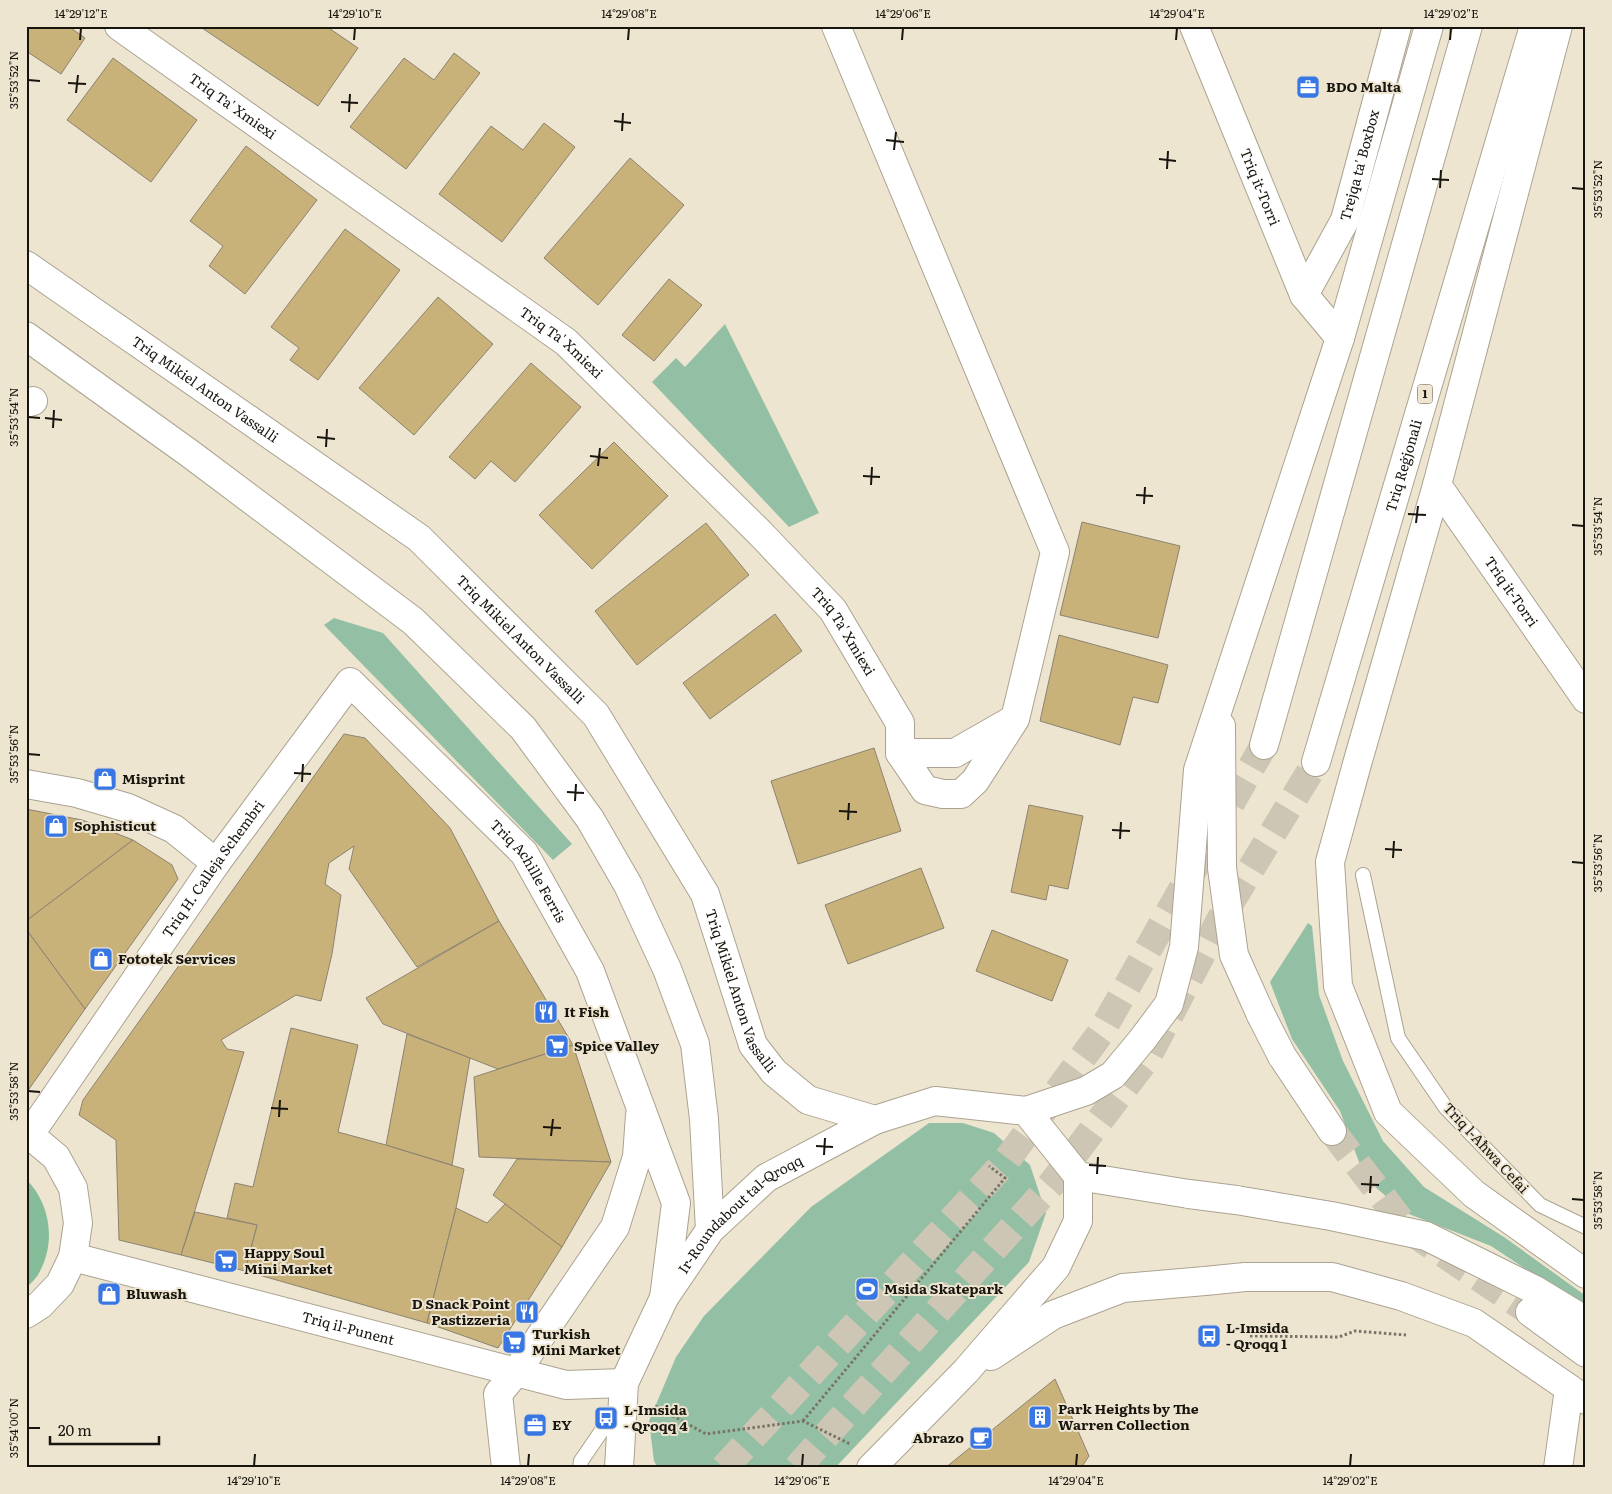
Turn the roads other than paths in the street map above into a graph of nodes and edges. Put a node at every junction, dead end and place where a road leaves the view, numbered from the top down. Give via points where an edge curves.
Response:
1 (119, 26) edge
2 (836, 26) edge
3 (1194, 26) edge
4 (1397, 26) edge
5 (1428, 26) edge
6 (1468, 26) edge
7 (1534, 26) edge
8 (1558, 26) edge
9 (26, 265) edge
10 (1304, 295) junction
11 (26, 336) edge
12 (1340, 338) junction
13 (1437, 485) junction
14 (350, 682) joint
15 (1586, 698) edge
16 (1221, 704) junction
17 (1015, 719) junction
18 (1264, 745) tunnel mouth
19 (900, 753) junction
20 (1316, 762) tunnel mouth
21 (26, 784) edge
22 (216, 863) junction
23 (1363, 875) dead end
24 (641, 1106) junction
25 (1026, 1111) junction
26 (875, 1120) junction
27 (1332, 1131) tunnel mouth
28 (28, 1133) edge
29 (1078, 1176) junction
30 (1586, 1227) edge
31 (710, 1230) junction
32 (73, 1257) junction
33 (1586, 1274) edge
34 (664, 1298) junction
35 (1530, 1312) tunnel mouth
36 (26, 1314) edge
37 (1586, 1321) edge
38 (1586, 1353) edge
39 (966, 1371) junction
40 (516, 1372) junction
41 (623, 1392) junction
42 (1578, 1394) edge
43 (873, 1460) edge
44 (506, 1468) edge
45 (580, 1468) edge
46 (619, 1468) edge
47 (1558, 1468) edge

1 - 19 main road, Triq Ta' Xmiexi via 566,342 760,533 833,610 900,724
2 - 17 main road via 1055,552
3 - 10 main road, Triq it-Torri
4 - 10 main road, Trejqa ta' Boxbox via 1345,220
5 - 12 main road
6 - 18 main road
7 - 20 main road, Triq Reġjonali / 1
8 - 13 main road
9 - 26 main road, Triq Mikiel Anton Vassalli via 419,538 596,715 705,894 753,1046 774,1072 808,1100
10 - 12 main road, Triq it-Torri
11 - 31 main road via 413,621 523,728 590,819 628,885 668,968 695,1044 704,1119
12 - 16 main road
13 - 15 main road, Triq it-Torri
13 - 33 main road via 1330,862 1338,986 1388,1112 1474,1194
14 - 22 main road, Triq H. Calleja Schembri
14 - 24 main road, Triq Achille Ferris via 524,853 590,971
16 - 25 main road via 1198,770 1184,947 1169,1004 1113,1075 1086,1090
16 - 27 main road, bridge via 1223,878 1234,955 1282,1056
17 - 19 main road via 955,753
17 - 19 main road via 975,782 961,794 925,790
21 - 22 main road via 77,793 128,808 174,829
22 - 28 main road, Triq H. Calleja Schembri
23 - 30 lane, Triq l-Aħwa Cefai via 1398,1038 1446,1108 1540,1205
24 - 34 main road, Triq Achille Ferris via 676,1203
24 - 40 main road, Triq Achille Ferris via 637,1157 615,1227
25 - 26 main road, Ir-Roundabout tal-Qroqq via 936,1101
25 - 29 main road
26 - 31 main road, Ir-Roundabout tal-Qroqq via 766,1178
28 - 32 main road via 56,1157 72,1188 78,1223
29 - 37 main road, bridge via 1331,1216 1426,1236 1535,1290
29 - 39 main road via 1078,1221 1056,1267
31 - 34 main road, Ir-Roundabout tal-Qroqq
32 - 36 main road via 60,1284 40,1305
32 - 40 main road, Triq il-Punent
34 - 41 main road, Ir-Roundabout tal-Qroqq
35 - 38 main road
39 - 42 main road, bridge via 1053,1315 1123,1288 1245,1278 1332,1277 1401,1296 1474,1323
39 - 43 main road
40 - 41 main road, Triq il-Punent via 566,1385
40 - 44 main road, Triq Achille Ferris via 498,1394
41 - 45 lane via 581,1461
41 - 46 main road, Ir-Roundabout tal-Qroqq
42 - 47 main road

